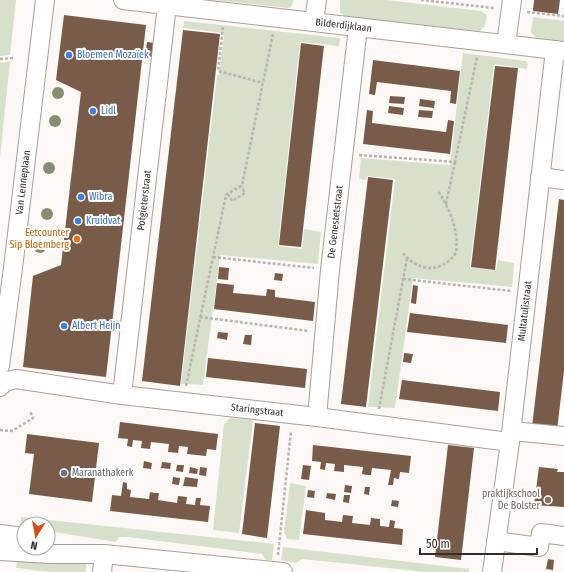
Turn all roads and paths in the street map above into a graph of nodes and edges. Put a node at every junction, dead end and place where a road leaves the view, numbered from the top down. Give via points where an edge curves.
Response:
1 (45, 0) edge
2 (123, 0) edge
3 (317, 0) edge
4 (421, 0) edge
5 (167, 5) junction
6 (511, 5) edge
7 (225, 12) junction
8 (564, 16) edge
9 (276, 18) junction
10 (314, 22) junction
11 (358, 28) junction
12 (480, 41) junction
13 (506, 44) junction
14 (559, 50) edge
15 (13, 58) dead end
16 (0, 59) edge
17 (263, 83) junction
18 (343, 154) junction
19 (455, 162) junction
20 (540, 176) junction
21 (564, 180) edge
22 (240, 186) junction
23 (438, 191) dead end
24 (228, 194) junction
25 (446, 204) junction
26 (403, 253) dead end
27 (213, 257) junction
28 (407, 258) junction
29 (330, 270) junction
30 (403, 279) junction
31 (528, 293) junction
32 (200, 317) junction
33 (325, 333) junction
34 (1, 377) edge
35 (122, 395) junction
36 (183, 402) junction
37 (30, 411) dead end
38 (293, 414) junction
39 (317, 417) junction
40 (376, 425) junction
41 (0, 430) edge
42 (511, 436) junction
43 (564, 436) edge
44 (0, 534) edge
45 (16, 536) edge
46 (564, 536) edge
47 (496, 541) junction
48 (56, 544) edge
49 (0, 551) edge
50 (104, 554) junction
51 (102, 572) edge
52 (279, 572) edge
53 (492, 572) edge

1 - 34 street, Van Lenneplaan
2 - 5 street, Bilderdijklaan
3 - 10 street
4 - 6 path
5 - 7 street, Bilderdijklaan
5 - 35 street, Potgieterstraat
6 - 8 path
6 - 13 street
7 - 9 street, Bilderdijklaan
7 - 17 path via 218,71
9 - 10 street, Bilderdijklaan
9 - 17 path
10 - 11 street, Bilderdijklaan
11 - 12 street, Bilderdijklaan
11 - 18 street, De Genestetstraat
12 - 13 street, Bilderdijklaan
12 - 19 path
13 - 14 street, Bilderdijklaan
14 - 20 street, Multatulistraat
15 - 16 path
17 - 22 path
18 - 19 path
18 - 29 street, De Genestetstraat
19 - 25 path
20 - 21 street
20 - 31 street, Multatulistraat
22 - 24 path
22 - 24 path via 245,193 232,201
23 - 25 path
24 - 27 path
25 - 28 path via 457,236 456,253 444,266 433,268 423,268
26 - 28 path
27 - 29 path
27 - 32 path
28 - 30 path
29 - 33 street, De Genestetstraat
30 - 31 path
30 - 40 path
31 - 42 street, Multatulistraat
32 - 33 path
32 - 36 path
33 - 39 street, De Genestetstraat
34 - 35 street, Staringstraat
35 - 36 street, Staringstraat
36 - 38 street, Staringstraat
37 - 41 path via 33,418 12,431
38 - 39 street, Staringstraat
38 - 52 path
39 - 40 street, Staringstraat
40 - 42 street, Staringstraat
42 - 43 street, Staringstraat
42 - 47 street, Multatulistraat
44 - 45 street
46 - 47 street via 541,533 538,547
47 - 53 street, Multatulistraat
48 - 50 street
49 - 50 street
50 - 51 street
50 - 52 street

